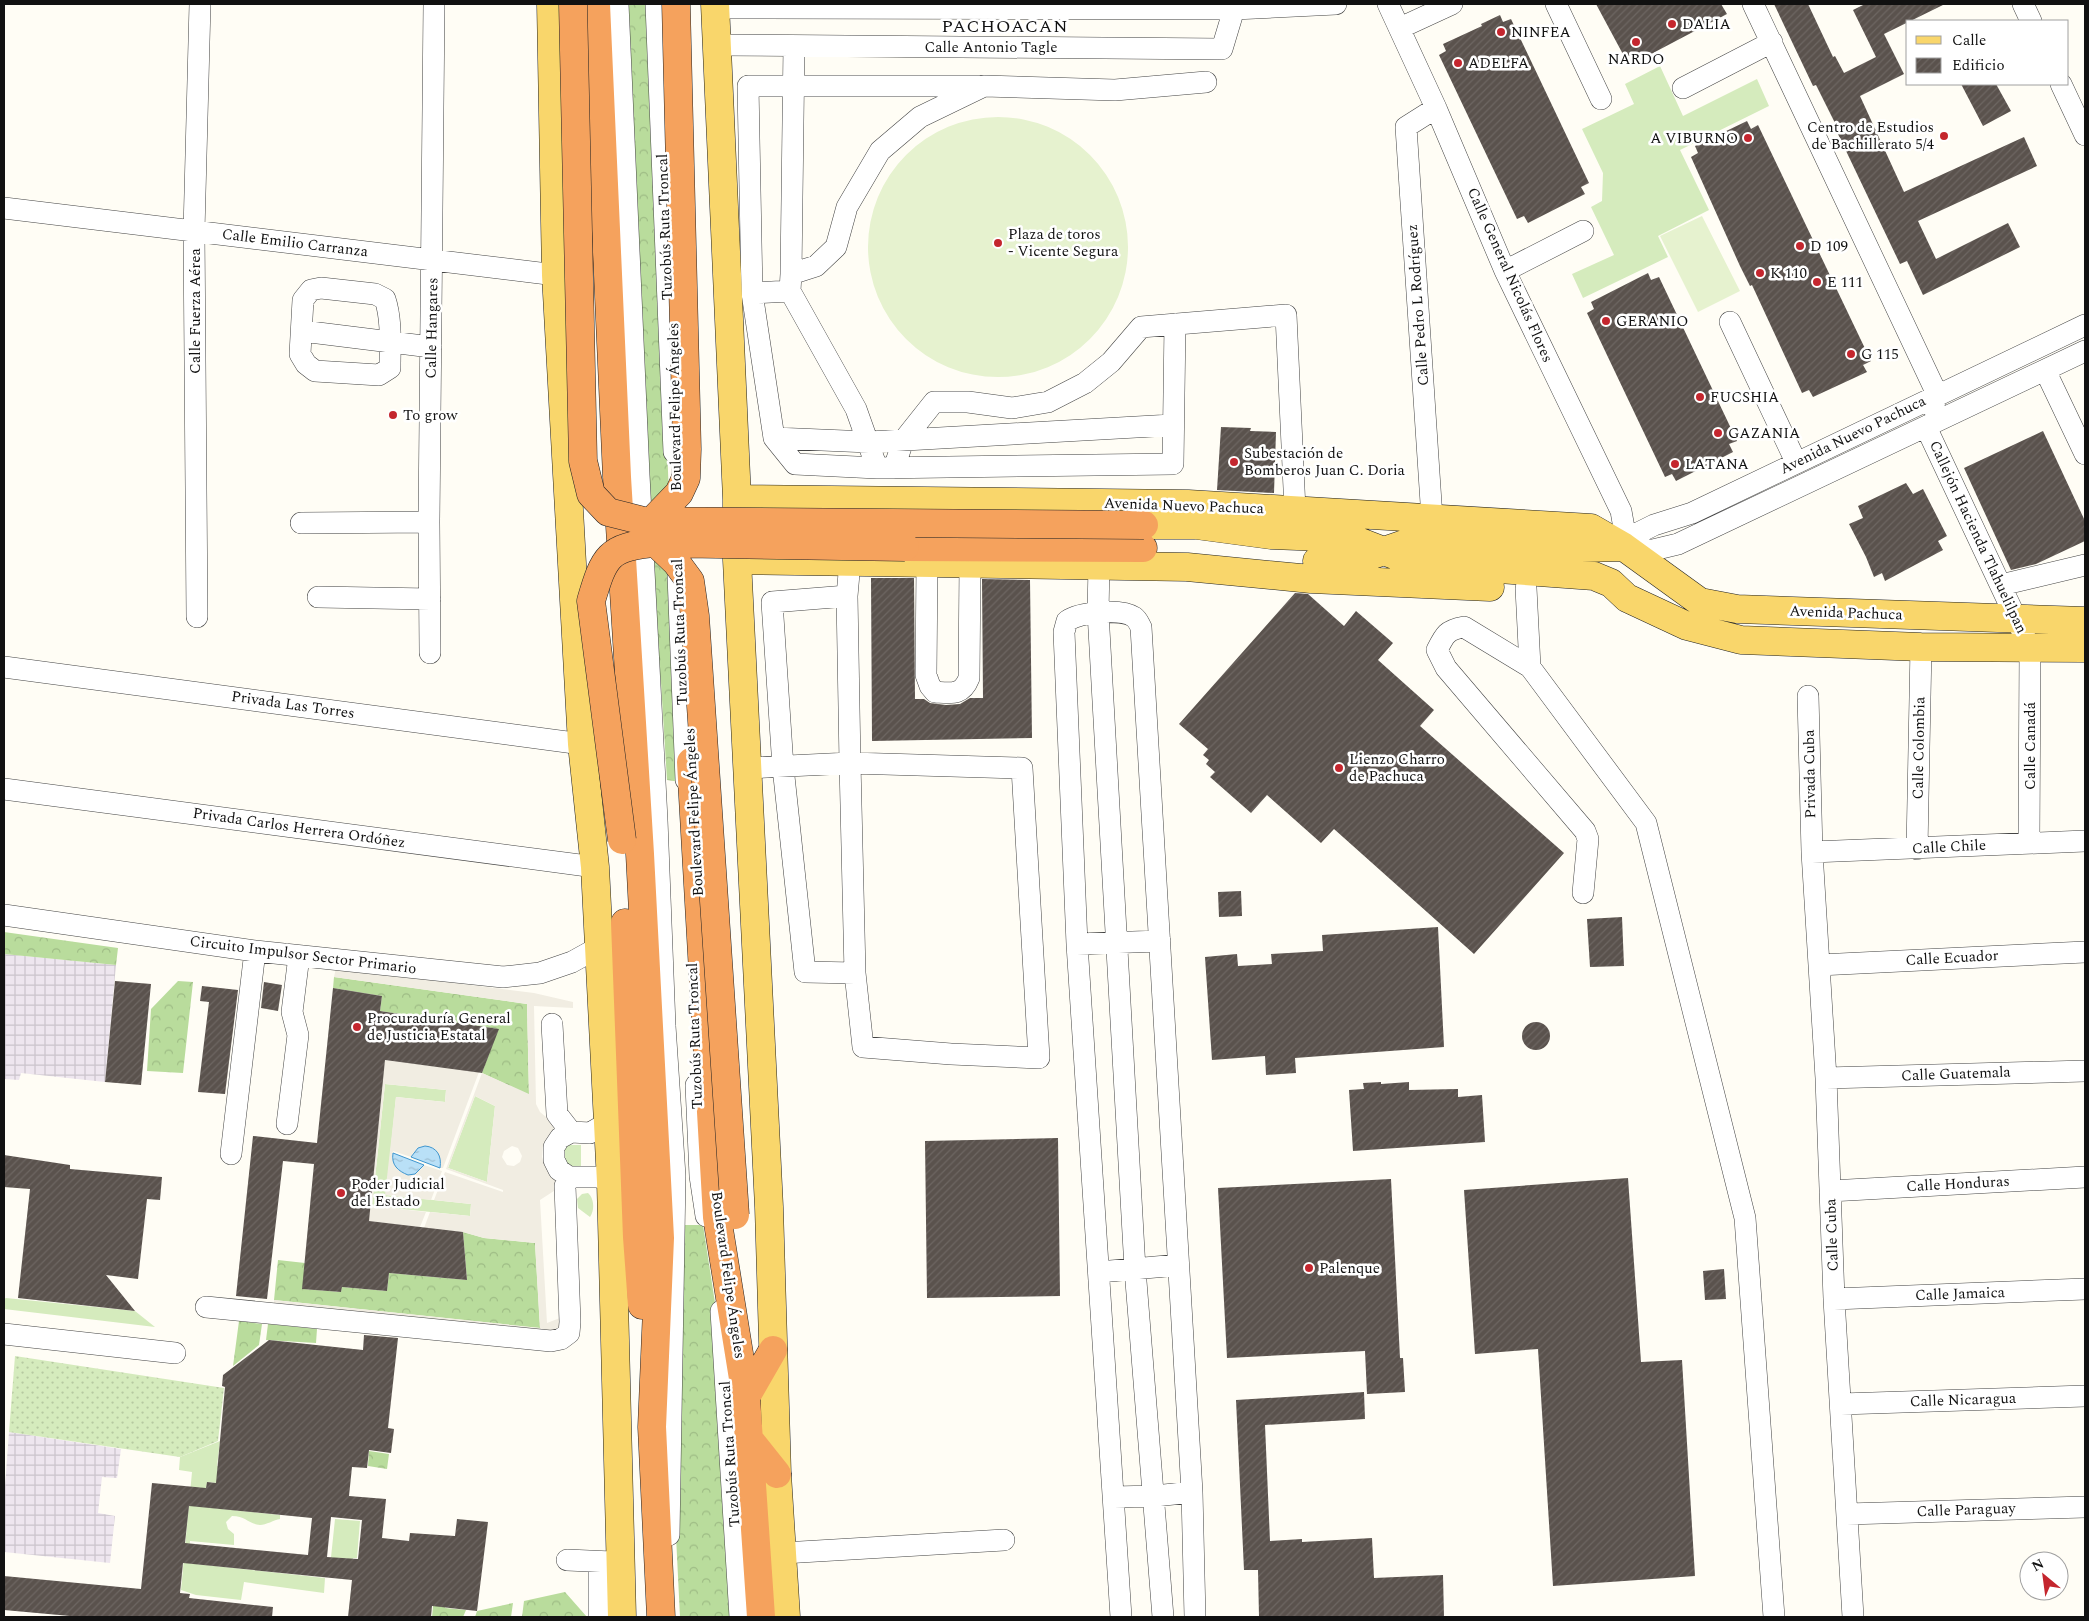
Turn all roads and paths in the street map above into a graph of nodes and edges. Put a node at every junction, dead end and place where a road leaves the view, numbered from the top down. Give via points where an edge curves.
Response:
1 (200, 4) edge
2 (434, 4) edge
3 (551, 4) edge
4 (573, 4) edge
5 (596, 4) edge
6 (618, 4) edge
7 (656, 4) edge
8 (664, 4) edge
9 (676, 4) edge
10 (1336, 4) edge
11 (1388, 4) edge
12 (1452, 4) edge
13 (1556, 4) edge
14 (1753, 4) edge
15 (2023, 4) edge
16 (716, 6) edge
17 (845, 6) edge
18 (1073, 6) edge
19 (1234, 8) junction
20 (2031, 20) edge
21 (1400, 28) junction
22 (1772, 42) junction
23 (717, 46) junction
24 (794, 46) junction
25 (1206, 82) dead end
26 (2061, 85) edge
27 (794, 86) junction
28 (984, 86) junction
29 (1683, 88) dead end
30 (1601, 99) dead end
31 (1436, 108) junction
32 (2085, 135) edge
33 (4, 208) edge
34 (194, 231) junction
35 (1583, 231) dead end
36 (432, 260) junction
37 (1505, 271) junction
38 (556, 275) junction
39 (790, 282) junction
40 (752, 293) junction
41 (1730, 322) dead end
42 (1176, 324) junction
43 (2085, 325) edge
44 (302, 331) junction
45 (390, 342) junction
46 (431, 347) junction
47 (2085, 351) edge
48 (2045, 370) junction
49 (1938, 394) junction
50 (1172, 426) junction
51 (1926, 427) junction
52 (774, 438) junction
53 (903, 441) junction
54 (869, 442) junction
55 (2085, 454) edge
56 (1796, 462) junction
57 (886, 468) junction
58 (737, 499) junction
59 (780, 500) junction
60 (1295, 510) junction
61 (1432, 518) junction
62 (429, 522) junction
63 (301, 523) dead end
64 (655, 531) junction
65 (1143, 536) joint
66 (1624, 547) junction
67 (1384, 551) junction
68 (737, 560) junction
69 (781, 561) junction
70 (850, 562) junction
71 (927, 564) junction
72 (970, 564) junction
73 (2085, 565) edge
74 (1098, 566) junction
75 (2002, 585) junction
76 (1526, 588) junction
77 (318, 596) dead end
78 (847, 596) junction
79 (1627, 598) junction
80 (430, 599) junction
81 (1098, 612) junction
82 (196, 617) dead end
83 (2017, 618) junction
84 (2085, 621) edge
85 (1921, 647) junction
86 (2030, 648) junction
87 (2085, 648) edge
88 (430, 653) dead end
89 (4, 667) edge
90 (1530, 667) junction
91 (1808, 696) dead end
92 (582, 744) junction
93 (850, 763) junction
94 (783, 767) junction
95 (747, 768) junction
96 (4, 789) edge
97 (2085, 841) edge
98 (2029, 843) junction
99 (1917, 849) junction
100 (1812, 852) junction
101 (595, 867) junction
102 (1583, 893) dead end
103 (4, 915) edge
104 (1160, 942) junction
105 (1116, 943) junction
106 (1077, 944) junction
107 (599, 947) junction
108 (254, 951) junction
109 (2085, 952) edge
110 (299, 956) junction
111 (1819, 965) junction
112 (855, 973) junction
113 (552, 1024) dead end
114 (2085, 1071) edge
115 (1826, 1078) junction
116 (608, 1123) junction
117 (287, 1124) dead end
118 (571, 1132) junction
119 (231, 1154) dead end
120 (569, 1177) junction
121 (2085, 1177) edge
122 (610, 1182) junction
123 (1830, 1191) junction
124 (1178, 1265) junction
125 (1135, 1270) junction
126 (1099, 1272) junction
127 (2085, 1289) edge
128 (1834, 1299) junction
129 (731, 1303) junction
130 (206, 1307) dead end
131 (4, 1334) edge
132 (773, 1350) junction
133 (175, 1353) dead end
134 (2085, 1396) edge
135 (746, 1397) junction
136 (1841, 1404) junction
137 (652, 1427) junction
138 (749, 1439) junction
139 (778, 1474) junction
140 (1192, 1492) junction
141 (1155, 1496) junction
142 (1114, 1497) junction
143 (2085, 1507) edge
144 (1847, 1514) junction
145 (1004, 1540) dead end
146 (783, 1553) junction
147 (567, 1560) dead end
148 (610, 1562) junction
149 (599, 1617) edge
150 (622, 1617) edge
151 (661, 1617) edge
152 (672, 1617) edge
153 (740, 1617) edge
154 (761, 1617) edge
155 (786, 1617) edge
156 (1121, 1617) edge
157 (1163, 1617) edge
158 (1195, 1617) edge
159 (1774, 1617) edge
160 (1853, 1617) edge

1 - 34 street, Calle Fuerza Aérea
2 - 36 street, Calle Hangares
3 - 38 main road
4 - 64 highway, bridge via 583,461 591,494 608,512 644,521
5 - 137 highway via 617,477 660,1238
6 - 152 street, Tuzobús Ruta Troncal via 665,1026 675,1176 669,1528
7 - 153 street, Tuzobús Ruta Troncal via 700,1176 721,1308
8 - 129 highway, Boulevard Felipe Ángeles via 677,513 717,1217
9 - 64 highway, bridge via 688,449 686,478
10 - 19 street
11 - 21 street, Calle General Nicolás Flores
12 - 21 street
13 - 30 street
14 - 22 street
15 - 20 street
16 - 17 street
16 - 23 main road
17 - 18 street
18 - 19 street
19 - 24 street, Calle Antonio Tagle via 1222,49
21 - 31 street, Calle General Nicolás Flores
22 - 29 street
22 - 49 street
23 - 24 street, Calle Antonio Tagle
23 - 58 main road
24 - 27 street
25 - 28 street via 1115,90
26 - 32 street
27 - 28 street
27 - 39 street
27 - 40 street via 748,86
28 - 39 street via 920,118 880,152 847,207 836,247 816,266
31 - 37 street, Calle General Nicolás Flores
31 - 61 street, Calle Pedro L Rodríguez via 1406,127
33 - 34 street, Calle Emilio Carranza
34 - 36 street, Calle Emilio Carranza
34 - 82 street, Calle Fuerza Aérea
35 - 37 street
36 - 38 street, Calle Emilio Carranza
36 - 46 street, Calle Hangares
37 - 66 street, Calle General Nicolás Flores via 1621,511
38 - 92 main road
39 - 40 street
39 - 54 street via 856,408
40 - 52 street
41 - 56 street
42 - 50 street
42 - 53 street via 1141,327 1111,362 1085,383 1048,402 1012,408 968,402 934,402
42 - 60 street via 1286,315
43 - 49 street, Avenida Nuevo Pachuca
44 - 45 street
44 - 45 street via 300,354 315,371 379,375 390,368
44 - 45 street via 303,300 311,290 322,288 375,294 384,299 388,308
45 - 46 street
46 - 62 street, Calle Hangares
47 - 48 street, Avenida Nuevo Pachuca
48 - 51 street, Avenida Nuevo Pachuca
48 - 55 street
49 - 51 street
49 - 56 street, Avenida Nuevo Pachuca
50 - 53 street
50 - 57 street via 1173,464
51 - 66 street, Avenida Nuevo Pachuca via 1678,544 1653,550
51 - 75 street, Callejón Hacienda Tlahuelilpan
52 - 54 street
52 - 57 street via 795,464
53 - 54 street
53 - 57 street
54 - 57 street
56 - 66 street, Avenida Nuevo Pachuca via 1692,513 1654,525 1634,535
58 - 59 main road, Avenida Nuevo Pachuca
58 - 68 main road
59 - 60 main road, Avenida Nuevo Pachuca via 1188,504
59 - 69 main road via 771,531
60 - 61 main road, Avenida Nuevo Pachuca
61 - 66 main road, Avenida Nuevo Pachuca via 1591,528
62 - 63 street
62 - 80 street, Calle Hangares
64 - 65 highway, bridge via 905,547
64 - 129 highway, bridge via 690,581 695,616 736,1215 737,1252
64 - 137 highway, bridge via 639,544 618,549 601,568 591,601 622,840 637,1237
65 - 67 main road via 1196,525 1271,535 1350,538
66 - 67 main road via 1413,541
66 - 79 main road
66 - 83 main road, Avenida Pachuca via 1700,602 1737,609
67 - 79 main road via 1415,563 1594,576 1611,583
68 - 69 main road
68 - 95 main road
69 - 70 main road
70 - 71 main road
70 - 78 street
71 - 72 main road
71 - 72 street via 926,675 935,692 955,693 966,687 969,678
72 - 74 main road
73 - 75 street
74 - 76 main road via 1187,567 1311,579
74 - 81 street
75 - 83 street, Callejón Hacienda Tlahuelilpan
76 - 79 main road
76 - 90 street
77 - 80 street
78 - 93 street
78 - 94 street via 772,602
79 - 85 main road, Avenida Pachuca via 1687,626 1741,640
80 - 88 street, Calle Hangares
81 - 104 street via 1128,614 1136,618 1141,627
81 - 105 street
81 - 106 street via 1067,620 1064,632
83 - 84 main road, Avenida Pachuca
83 - 86 street, Callejón Hacienda Tlahuelilpan
85 - 86 main road, Avenida Pachuca
85 - 99 street, Calle Colombia
86 - 87 main road, Avenida Pachuca
86 - 98 street, Calle Canadá
89 - 92 street, Privada Las Torres
90 - 102 street via 1464,627 1450,630 1438,650 1446,668 1585,831 1588,839
90 - 159 street via 1646,823 1745,1218
91 - 100 street, Privada Cuba
92 - 101 main road
93 - 94 street
93 - 112 street
93 - 112 street via 1022,768 1039,1058 863,1047
94 - 95 street
94 - 112 street via 805,972
95 - 132 main road
96 - 101 street, Privada Carlos Herrera Ordóñez
97 - 98 street, Calle Chile
98 - 99 street, Calle Chile
99 - 100 street, Calle Chile
100 - 111 street, Calle Cuba
101 - 107 main road
103 - 108 street, Circuito Impulsor Sector Primario
104 - 105 street
104 - 124 street
105 - 106 street
105 - 125 street
106 - 126 street
107 - 110 street, Circuito Impulsor Sector Primario via 572,962 540,973 503,977
107 - 116 main road
108 - 110 street, Circuito Impulsor Sector Primario
108 - 119 street
109 - 111 street, Calle Ecuador
110 - 117 street via 292,1012 298,1035
111 - 115 street, Calle Cuba
113 - 118 street via 557,1114
114 - 115 street, Calle Guatemala
115 - 123 street, Calle Cuba
116 - 118 street via 590,1132
116 - 122 main road
118 - 120 street via 560,1138 554,1147 554,1160 559,1170
120 - 122 street via 598,1177
120 - 130 street via 565,1186 570,1322 568,1333 562,1339 543,1340
121 - 123 street, Calle Honduras
122 - 148 main road
123 - 128 street, Calle Cuba
124 - 125 street
124 - 140 street
125 - 126 street
125 - 141 street
126 - 142 street
127 - 128 street, Calle Jamaica
128 - 136 street, Calle Cuba
129 - 135 highway, Boulevard Felipe Ángeles
131 - 133 street
132 - 135 highway
132 - 139 main road
134 - 136 street, Calle Nicaragua
135 - 138 highway, Boulevard Felipe Ángeles
136 - 144 street, Calle Cuba
137 - 151 highway
138 - 139 highway
138 - 154 highway, Boulevard Felipe Ángeles
139 - 146 main road
140 - 141 street
140 - 158 street
141 - 142 street
141 - 157 street
142 - 156 street
143 - 144 street, Calle Paraguay
144 - 160 street, Calle Cuba
145 - 146 street
146 - 155 main road
147 - 148 street
148 - 149 street
148 - 150 main road

